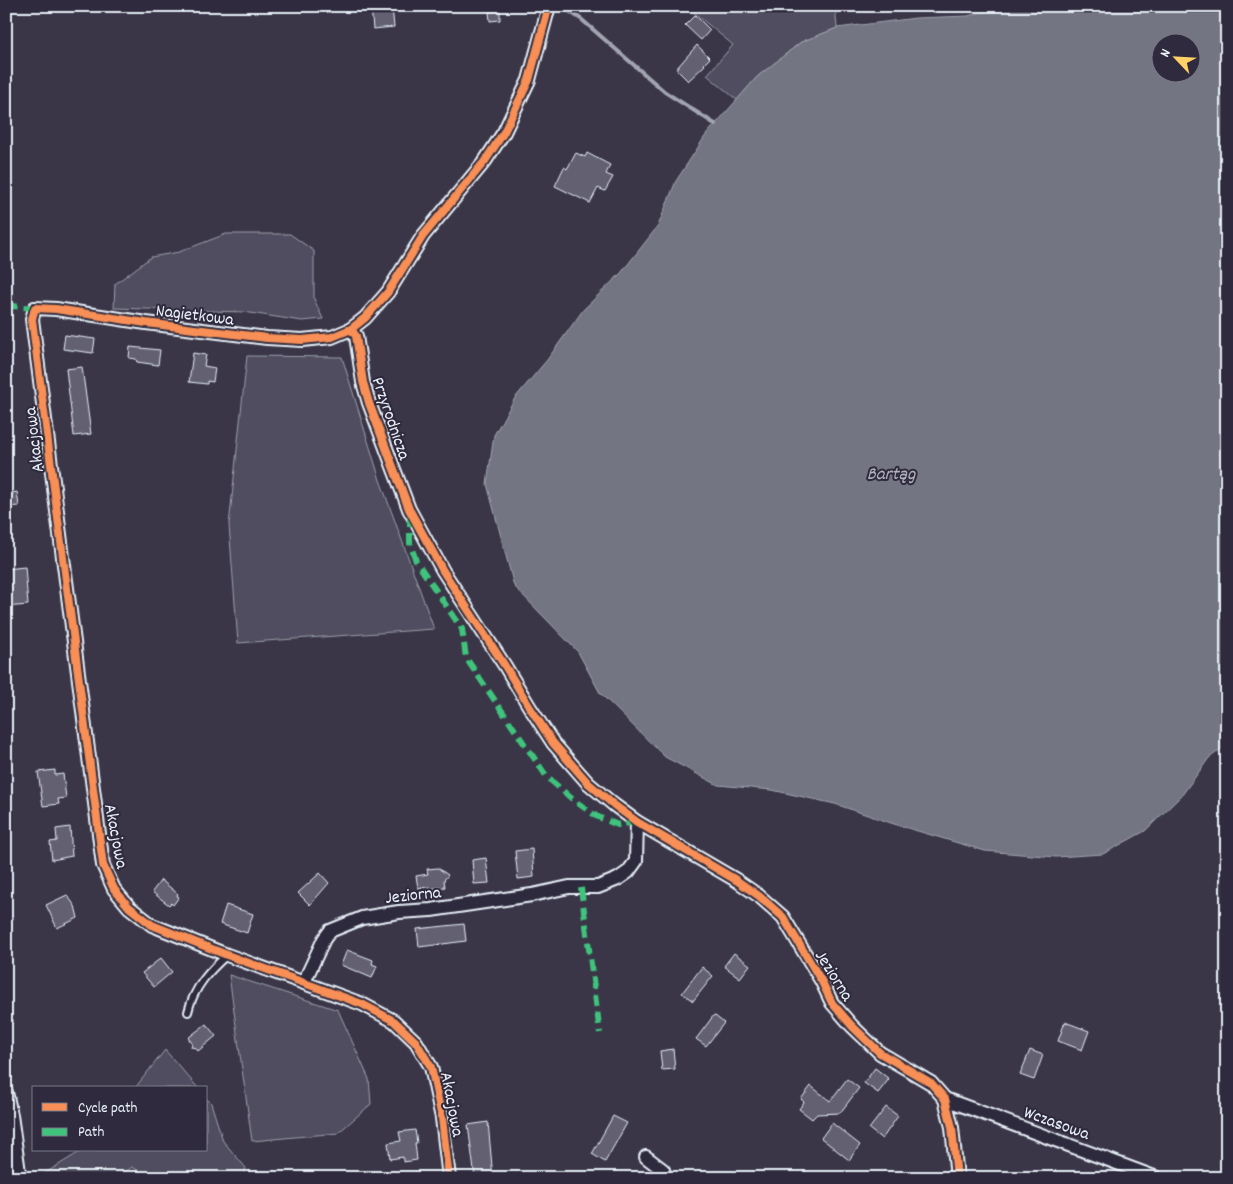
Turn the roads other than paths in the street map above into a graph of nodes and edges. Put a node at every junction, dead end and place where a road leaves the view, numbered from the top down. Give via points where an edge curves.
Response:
1 (549, 6) edge
2 (35, 308) joint
3 (351, 329) junction
4 (637, 822) junction
5 (227, 955) junction
6 (304, 982) junction
7 (188, 1012) dead end
8 (6, 1094) edge
9 (945, 1099) junction
10 (646, 1157) dead end
11 (17, 1178) edge
12 (449, 1178) edge
13 (666, 1178) edge
14 (957, 1178) edge
15 (1157, 1178) edge

1 - 3 street via 529,80 504,132 485,161 423,236 388,292
2 - 3 street, Nagietkowa via 267,338 302,340 332,337
2 - 5 street, Akacjowa via 32,319 103,865 114,889 129,907 152,925
3 - 4 street, Przyrodnicza via 356,336 365,389 386,449 410,509 443,571 553,743 588,783
4 - 6 street, Jeziorna via 636,861 618,879 598,887 569,887 362,918 330,931
4 - 9 street, Jeziorna via 736,880 783,917 832,1003 852,1026 880,1053 930,1083
5 - 6 street, Akacjowa
5 - 7 lane via 197,988
6 - 12 street, Akacjowa via 362,1004 394,1021 416,1042 431,1067 442,1118
8 - 11 street via 18,1163
9 - 14 street via 952,1127
9 - 15 street, Wczasowa
10 - 13 street via 663,1170

